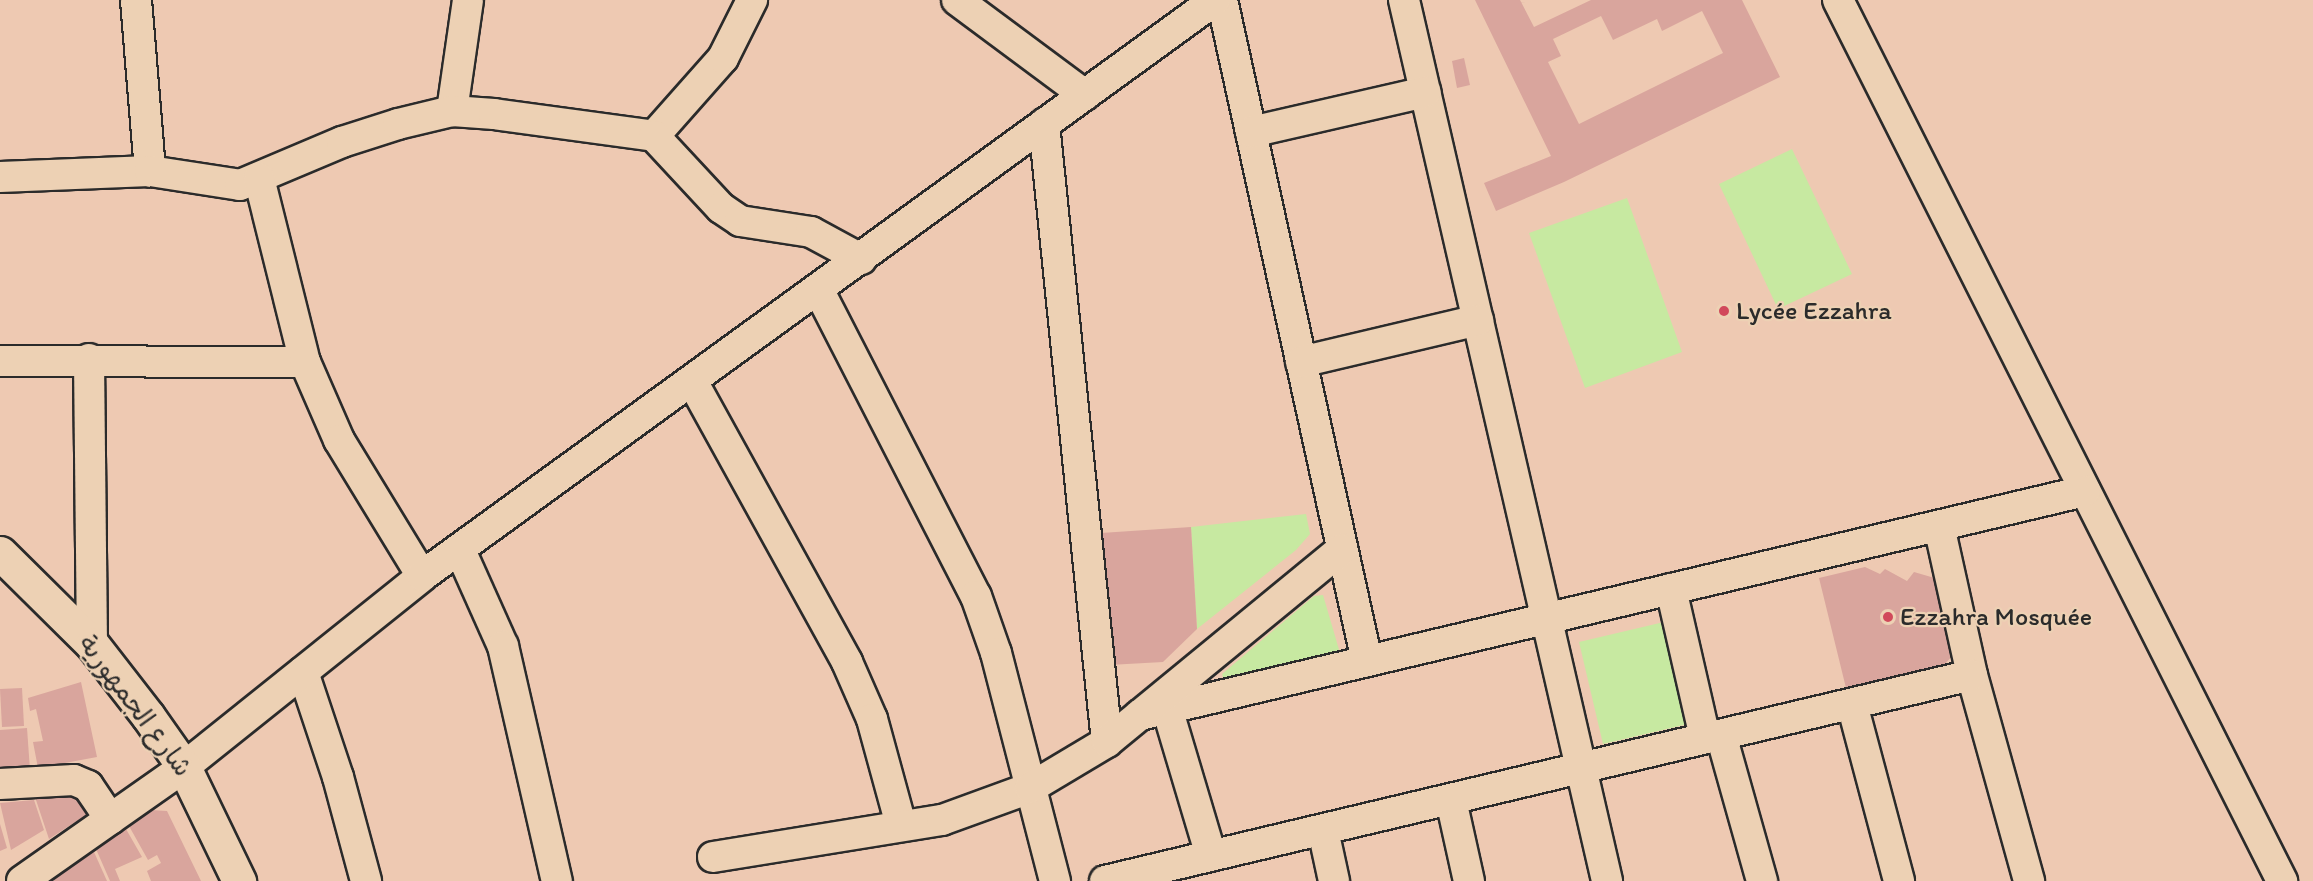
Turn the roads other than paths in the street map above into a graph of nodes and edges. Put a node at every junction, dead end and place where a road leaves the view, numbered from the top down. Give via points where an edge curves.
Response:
1 (136, 0) edge
2 (468, 0) edge
3 (752, 0) edge
4 (957, 0) edge
5 (1215, 0) edge
6 (1222, 0) edge
7 (1404, 0) edge
8 (1838, 0) edge
9 (1425, 92) junction
10 (1085, 95) junction
11 (452, 111) junction
12 (1044, 124) junction
13 (1251, 132) junction
14 (654, 136) junction
15 (150, 171) junction
16 (0, 177) edge
17 (259, 178) junction
18 (861, 260) junction
19 (819, 291) junction
20 (1478, 320) junction
21 (89, 359) junction
22 (0, 360) edge
23 (305, 362) junction
24 (1301, 362) junction
25 (692, 381) junction
26 (2085, 492) junction
27 (1939, 526) junction
28 (1342, 549) junction
29 (460, 550) junction
30 (0, 553) edge
31 (422, 576) junction
32 (1671, 589) junction
33 (1547, 619) junction
34 (92, 644) junction
35 (1367, 661) junction
36 (303, 672) junction
37 (1972, 675) junction
38 (1852, 704) junction
39 (1154, 711) junction
40 (1713, 736) junction
41 (1107, 742) junction
42 (184, 767) junction
43 (1582, 768) junction
44 (0, 784) edge
45 (1030, 788) junction
46 (1451, 800) junction
47 (110, 819) junction
48 (901, 825) junction
49 (1323, 830) junction
50 (713, 857) dead end
51 (1200, 866) edge
52 (22, 881) edge
53 (239, 881) edge
54 (366, 881) edge
55 (556, 881) edge
56 (1055, 881) edge
57 (1105, 881) edge
58 (1334, 881) edge
59 (1469, 881) edge
60 (1607, 881) edge
61 (1762, 881) edge
62 (1899, 881) edge
63 (2029, 881) edge
64 (2282, 881) edge

1 - 15 street
2 - 11 street
3 - 14 street via 723,58
4 - 10 street
5 - 10 street
6 - 13 street
7 - 9 street
8 - 26 street
9 - 13 street
9 - 20 street
10 - 12 street
11 - 14 street
11 - 17 street via 342,142
12 - 18 street
12 - 41 street
13 - 24 street
14 - 18 street via 721,208 740,221 812,232
15 - 16 street
15 - 17 street via 218,184 240,185
17 - 23 street
18 - 19 street
19 - 25 street
19 - 45 street via 976,596 996,652
20 - 24 street
20 - 33 street
21 - 22 street
21 - 23 street
21 - 34 street
23 - 31 street via 339,440
24 - 28 street
25 - 29 street
25 - 48 street via 847,662 872,719
26 - 27 street
26 - 64 street
27 - 32 street
27 - 37 street
28 - 35 street
28 - 39 street
29 - 31 street
29 - 55 street via 503,646
30 - 34 main road, شارع الجمهورية
31 - 36 street
32 - 33 street
32 - 40 street
33 - 35 street
33 - 43 street
34 - 42 main road, شارع الجمهورية
35 - 39 street
36 - 42 street
36 - 54 street via 338,777
37 - 38 street
37 - 63 street
38 - 40 street
38 - 62 street
39 - 41 street
39 - 51 street
40 - 43 street
40 - 61 street
41 - 45 street
42 - 47 street
42 - 53 main road, شارع الجمهورية
43 - 46 street
43 - 60 street
44 - 47 street via 74,780 88,786
45 - 48 street via 942,820
45 - 56 street
46 - 49 street
46 - 59 street
47 - 52 street
48 - 50 street
49 - 51 street
49 - 58 street
51 - 57 street

